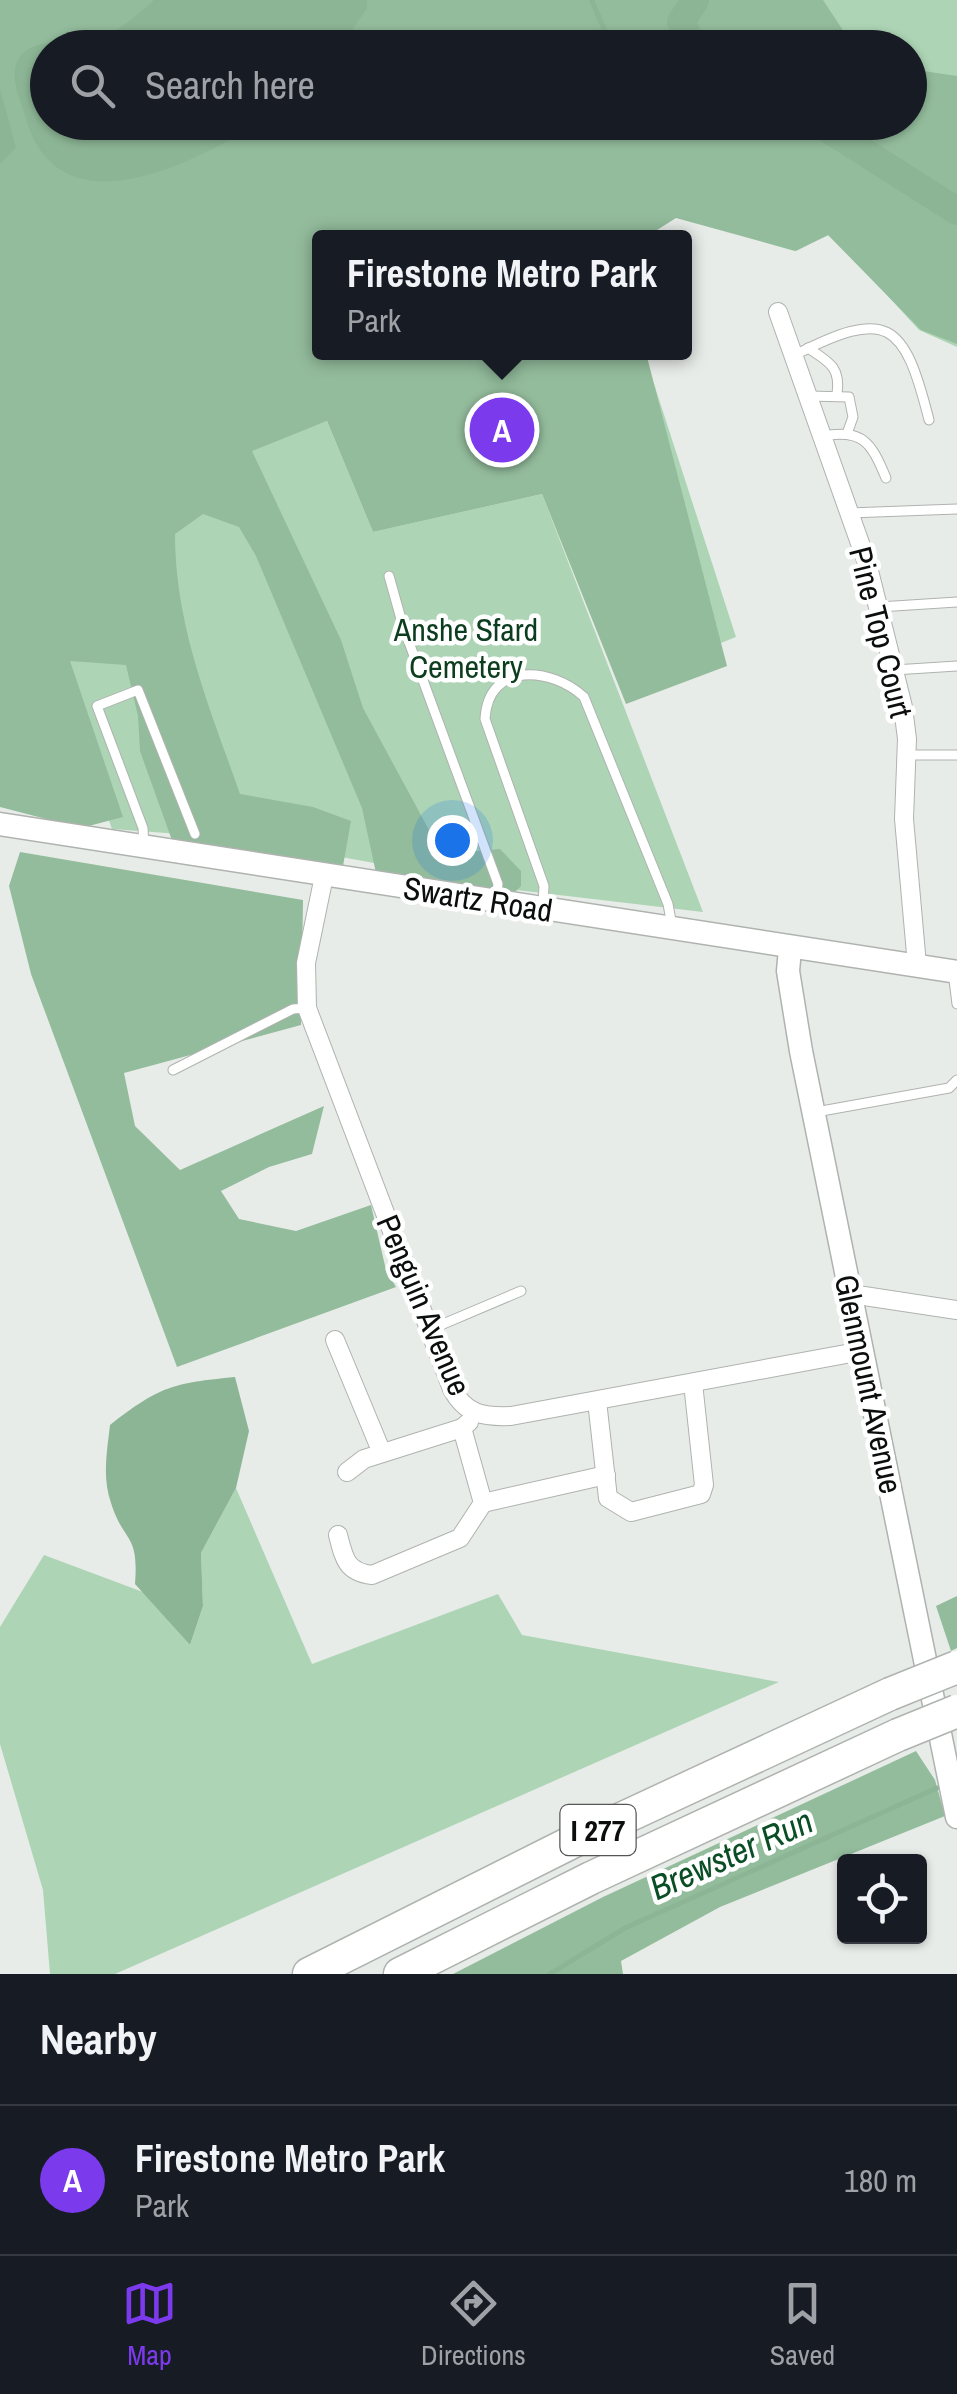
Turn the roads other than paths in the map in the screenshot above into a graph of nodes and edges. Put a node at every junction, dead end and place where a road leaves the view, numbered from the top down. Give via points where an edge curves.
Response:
1 (778, 312) dead end
2 (800, 352) junction
3 (838, 394) junction
4 (807, 396) junction
5 (929, 420) dead end
6 (848, 431) junction
7 (822, 436) junction
8 (886, 478) dead end
9 (957, 509) edge
10 (849, 513) junction
11 (390, 576) dead end
12 (957, 602) edge
13 (879, 608) junction
14 (957, 666) edge
15 (894, 670) junction
16 (907, 755) junction
17 (957, 755) edge
18 (0, 824) edge
19 (195, 834) dead end
20 (145, 848) junction
21 (324, 876) junction
22 (496, 902) junction
23 (542, 909) junction
24 (672, 929) junction
25 (790, 949) junction
26 (916, 965) junction
27 (955, 971) edge
28 (957, 1004) edge
29 (307, 1008) junction
30 (174, 1070) dead end
31 (957, 1080) edge
32 (814, 1112) junction
33 (521, 1291) dead end
34 (851, 1294) junction
35 (957, 1310) edge
36 (429, 1330) junction
37 (335, 1340) dead end
38 (862, 1351) junction
39 (693, 1383) junction
40 (598, 1401) junction
41 (478, 1415) junction
42 (462, 1428) junction
43 (382, 1453) junction
44 (347, 1472) dead end
45 (606, 1475) junction
46 (483, 1504) junction
47 (338, 1535) dead end
48 (957, 1667) edge
49 (957, 1711) edge
50 (957, 1817) edge
51 (309, 1974) edge
52 (400, 1974) edge

1 - 2 street, Pine Top Court
2 - 3 lane via 834,366
2 - 4 street, Pine Top Court
2 - 5 lane via 852,330 892,332 908,348
3 - 4 lane
3 - 6 lane via 853,406
4 - 7 street, Pine Top Court
6 - 7 lane
6 - 8 lane via 877,455
7 - 10 street, Pine Top Court
9 - 10 lane
10 - 13 street, Pine Top Court
11 - 22 lane via 498,884
12 - 13 lane
13 - 15 street, Pine Top Court
14 - 15 lane
15 - 16 street, Pine Top Court
16 - 17 lane
16 - 26 street, Pine Top Court via 904,819
18 - 20 street, Swartz Road
19 - 20 lane via 144,697 138,690 108,698 98,711
20 - 21 street, Swartz Road
21 - 22 street, Swartz Road
21 - 29 street, Penguin Avenue via 306,963
22 - 23 street, Swartz Road
23 - 24 street, Swartz Road
23 - 24 lane via 544,886 485,719 490,695 523,673 555,676 584,697 668,904
24 - 25 street, Swartz Road
25 - 26 street, Swartz Road
25 - 32 street, Glenmount Avenue
26 - 27 street, Swartz Road
27 - 28 lane
29 - 30 lane via 293,1009
29 - 36 street, Penguin Avenue
31 - 32 lane via 950,1088
32 - 34 street, Glenmount Avenue
33 - 36 lane
34 - 35 street
34 - 38 street, Glenmount Avenue
36 - 41 street, Penguin Avenue via 458,1399
37 - 43 street
38 - 39 street, Penguin Avenue
38 - 50 street, Glenmount Avenue
39 - 40 street, Penguin Avenue
39 - 45 street via 700,1494 631,1512 608,1498
40 - 41 street, Penguin Avenue
40 - 45 street
41 - 42 street
42 - 43 street
42 - 46 street
43 - 44 street
45 - 46 street
46 - 47 street via 460,1538 372,1576 346,1564
48 - 51 highway, I 277, bridge via 576,1840
49 - 52 highway, I 277, bridge via 591,1878

